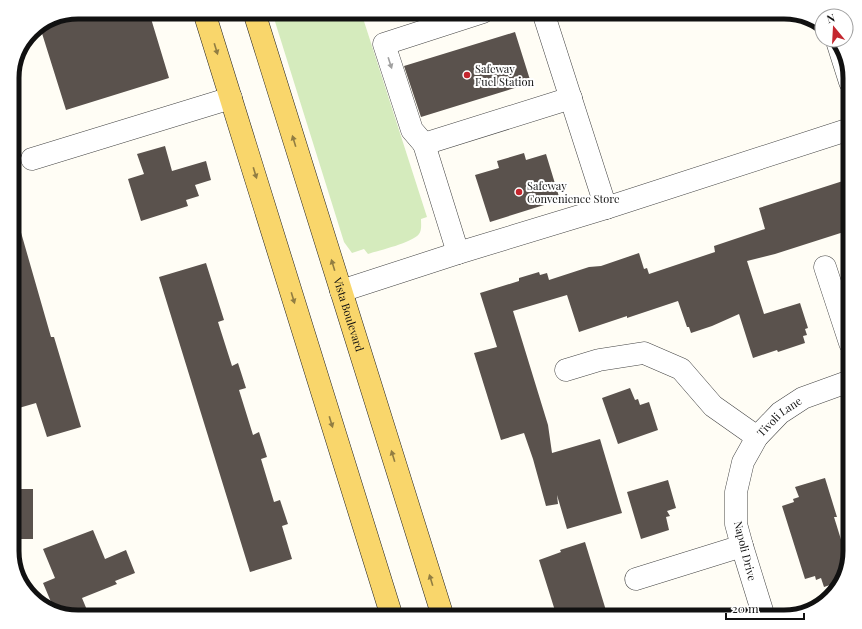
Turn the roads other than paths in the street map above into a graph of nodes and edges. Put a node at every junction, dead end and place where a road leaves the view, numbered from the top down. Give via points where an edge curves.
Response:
1 (206, 19) edge
2 (256, 19) edge
3 (461, 19) edge
4 (545, 19) edge
5 (231, 98) junction
6 (571, 98) junction
7 (843, 131) edge
8 (424, 144) junction
9 (32, 158) dead end
10 (606, 208) junction
11 (458, 253) junction
12 (825, 267) dead end
13 (341, 291) junction
14 (843, 322) edge
15 (566, 370) dead end
16 (843, 384) edge
17 (757, 437) junction
18 (738, 483) joint
19 (742, 546) junction
20 (636, 579) dead end
21 (390, 610) edge
22 (441, 610) edge
23 (762, 610) edge

1 -> 5 main road
13 -> 2 main road, Vista Boulevard
3 -> 8 street via 384,44 412,130
4 - 6 street
5 - 9 street
5 -> 21 main road
6 - 8 street
6 - 10 street
7 - 10 street
8 - 11 street
10 - 11 street
11 - 13 street
12 - 14 street
22 -> 13 main road, Vista Boulevard
15 - 17 street via 599,360 644,353 681,369 713,406
16 - 17 street, Tivoli Lane via 803,398 780,413
17 - 18 street, Tivoli Lane via 743,462
18 - 19 street, Napoli Drive via 736,524
19 - 20 street
19 - 23 street, Napoli Drive

